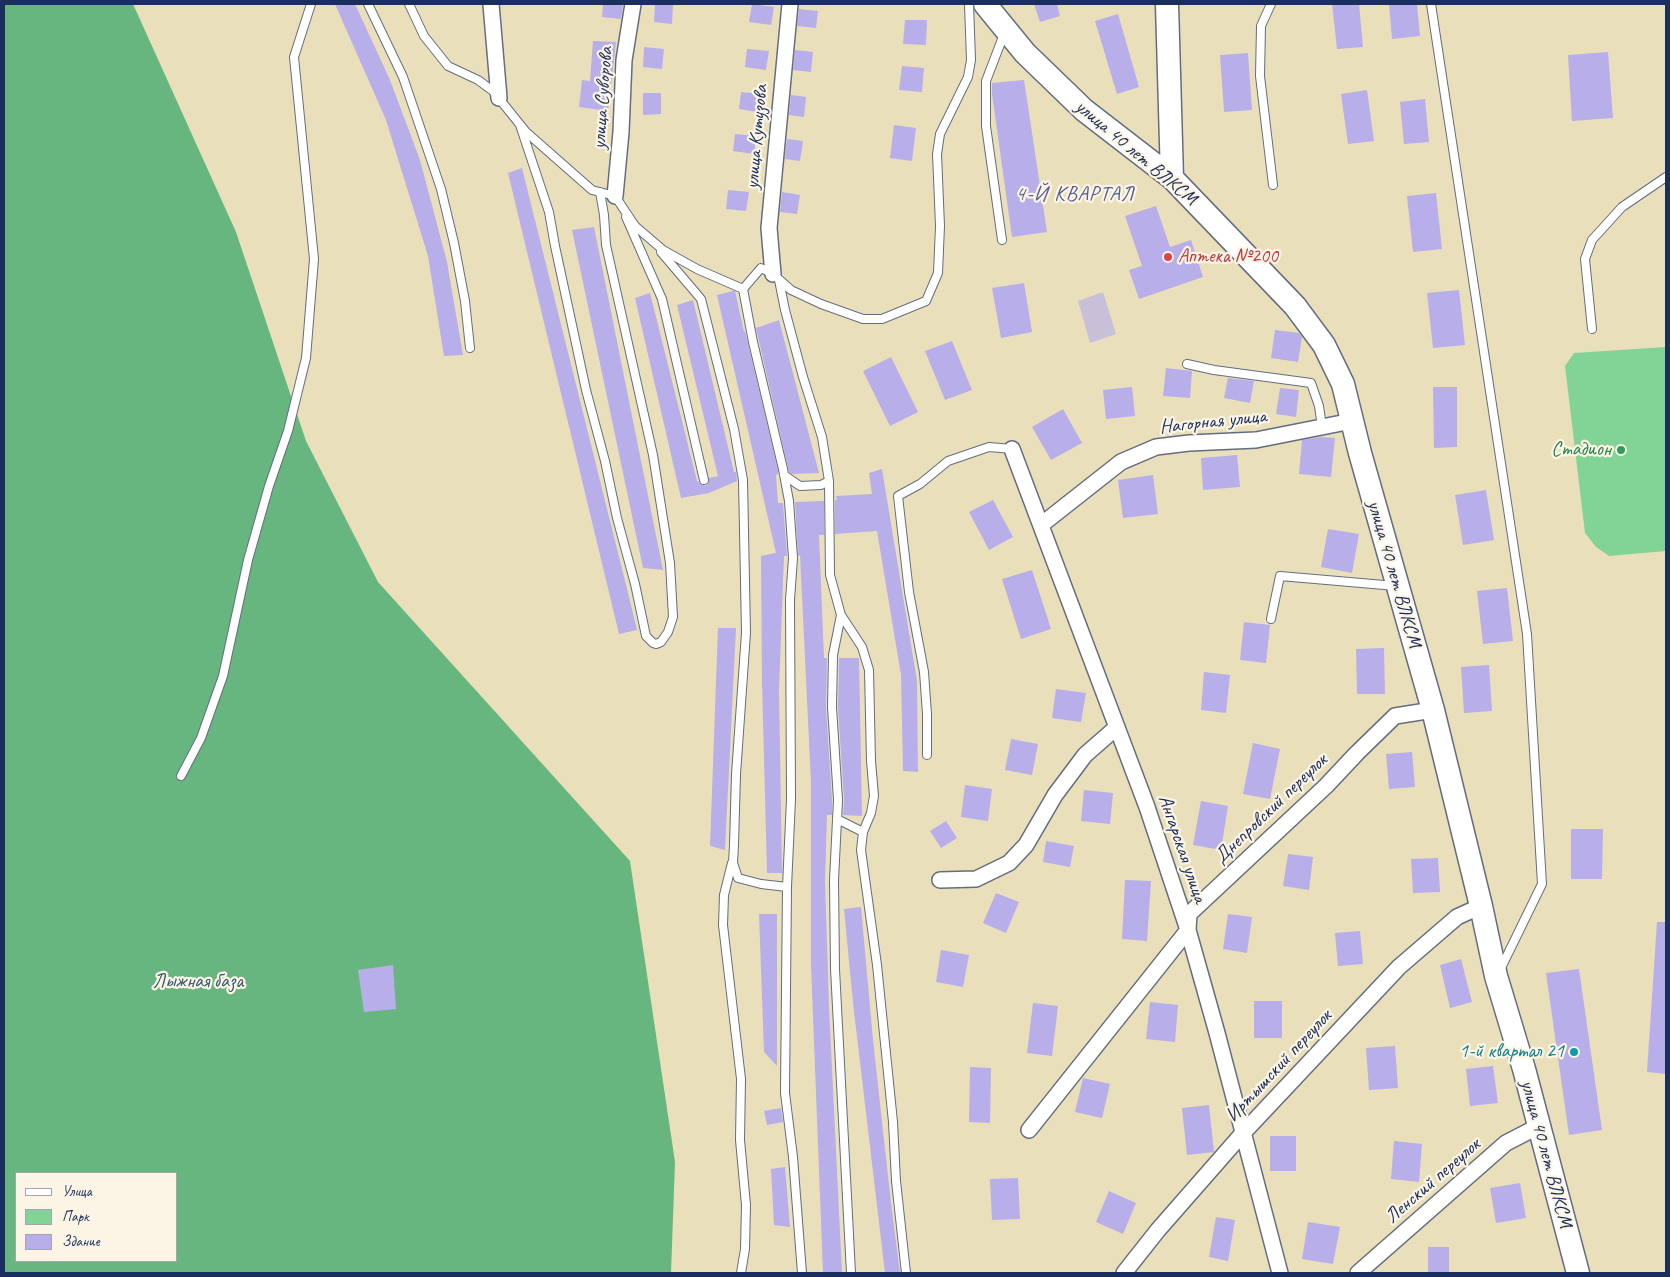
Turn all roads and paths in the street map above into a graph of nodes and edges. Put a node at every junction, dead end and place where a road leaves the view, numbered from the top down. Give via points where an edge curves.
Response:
1 (311, 4) edge
2 (368, 4) edge
3 (409, 4) edge
4 (491, 4) edge
5 (632, 4) edge
6 (790, 4) edge
7 (970, 4) edge
8 (985, 4) edge
9 (1167, 4) edge
10 (1271, 4) edge
11 (1431, 4) edge
12 (1006, 30) junction
13 (499, 98) junction
14 (520, 125) junction
15 (1666, 177) edge
16 (1172, 178) junction
17 (1273, 185) dead end
18 (600, 192) junction
19 (618, 200) junction
20 (650, 239) junction
21 (1002, 240) dead end
22 (776, 277) junction
23 (743, 289) junction
24 (1592, 329) dead end
25 (470, 348) dead end
26 (1187, 364) dead end
27 (1352, 421) junction
28 (1322, 427) junction
29 (1012, 449) joint
30 (784, 475) junction
31 (704, 480) dead end
32 (829, 481) junction
33 (1041, 525) junction
34 (1398, 587) junction
35 (841, 615) junction
36 (1272, 619) dead end
37 (1433, 710) junction
38 (1117, 727) junction
39 (926, 755) dead end
40 (181, 776) dead end
41 (837, 819) junction
42 (864, 832) junction
43 (732, 863) junction
44 (940, 880) dead end
45 (787, 887) junction
46 (1481, 906) junction
47 (1188, 930) junction
48 (1496, 976) junction
49 (1539, 1126) junction
50 (1029, 1130) dead end
51 (1243, 1133) junction
52 (741, 1273) edge
53 (802, 1273) edge
54 (850, 1273) edge
55 (906, 1273) edge
56 (1124, 1273) edge
57 (1280, 1273) edge
58 (1358, 1273) edge
59 (1578, 1273) edge

1 - 40 lane via 294,57 314,259 306,358 288,431 248,560 223,676 201,738
2 - 25 lane via 403,77 441,188 465,301
3 - 13 lane via 424,36 448,66 478,80
4 - 13 street
5 - 19 street, улица Суворова via 624,60
6 - 22 street, улица Кутузова via 769,228
7 - 22 lane via 970,69 940,134 937,154 938,273 926,301 882,319 863,319 790,290
8 - 12 street, улица 40 лет ВЛКСМ
9 - 16 street
10 - 17 lane via 1262,26 1260,76
11 - 48 lane via 1527,634 1542,884
12 - 16 street, улица 40 лет ВЛКСМ via 1084,110
12 - 21 lane via 986,81 986,126
13 - 14 lane
14 - 18 lane via 592,190
14 - 18 lane via 549,212 586,390 646,636 656,644 668,632 673,617 670,563 652,455 606,245
15 - 24 lane via 1622,207 1592,240 1585,259
16 - 27 street, улица 40 лет ВЛКСМ via 1295,306 1324,345 1343,384
18 - 19 lane
19 - 20 lane via 636,226
19 - 31 lane via 662,298
20 - 23 lane via 697,269
20 - 43 lane via 701,299 734,429 742,480 746,633
22 - 23 lane via 760,268
22 - 32 lane via 822,437
23 - 30 lane
26 - 28 lane via 1311,383
27 - 28 street, Нагорная улица
27 - 34 street, улица 40 лет ВЛКСМ
28 - 33 street, Нагорная улица via 1256,440 1156,447 1121,462
29 - 33 street, Ангарская улица
29 - 39 lane via 989,447 948,461 920,484 898,496 909,592 924,672
30 - 32 lane via 800,486 821,485
30 - 45 lane via 793,558 790,600 792,799
32 - 35 lane via 830,575
33 - 38 street, Ангарская улица
34 - 36 lane via 1280,576
34 - 37 street, улица 40 лет ВЛКСМ
35 - 41 lane via 832,655
35 - 42 lane via 862,647 869,670 874,796
37 - 46 street, улица 40 лет ВЛКСМ
37 - 47 street, Днепровский переулок via 1395,716 1190,914
38 - 44 street via 1085,756 1055,795 1026,845 1009,863 976,878
38 - 47 street, Ангарская улица
41 - 42 lane
41 - 54 lane via 835,969
42 - 55 lane via 861,850 893,1122
43 - 45 lane via 738,878
43 - 52 lane via 724,895 724,925 741,1079 740,1140 746,1204
45 - 53 lane via 785,1093
46 - 48 street, улица 40 лет ВЛКСМ
46 - 51 street, Иртышский переулок via 1457,917 1399,967
47 - 50 street, Днепровский переулок
47 - 51 street, Ангарская улица
48 - 49 street, улица 40 лет ВЛКСМ
49 - 58 street, Ленский переулок via 1506,1143
49 - 59 street, улица 40 лет ВЛКСМ
51 - 56 street, Иртышский переулок
51 - 57 street, Ангарская улица

